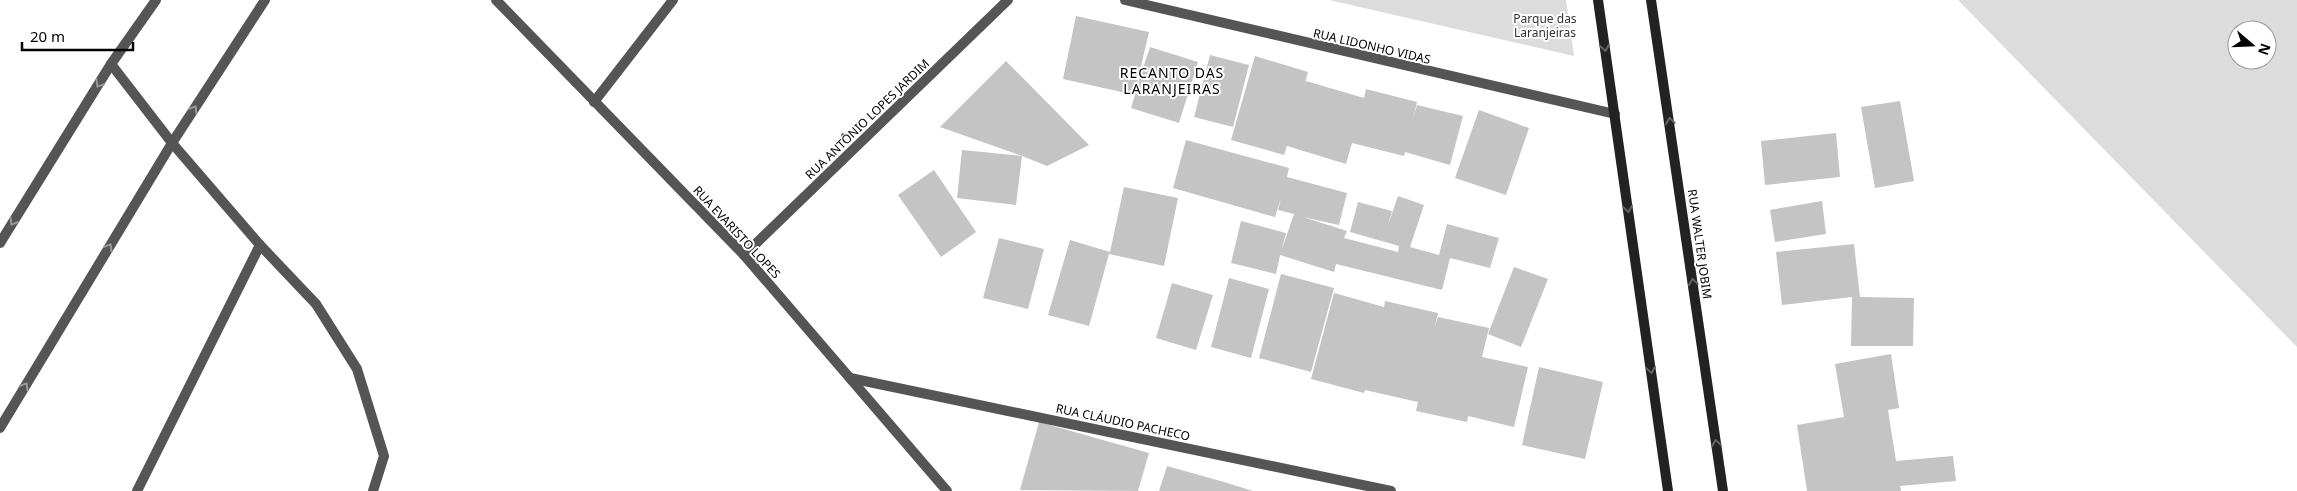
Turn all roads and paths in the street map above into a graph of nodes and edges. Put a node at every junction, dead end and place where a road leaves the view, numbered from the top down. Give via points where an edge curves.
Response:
1 (156, 0) edge
2 (265, 0) edge
3 (496, 0) edge
4 (673, 0) edge
5 (1008, 0) edge
6 (1125, 0) edge
7 (1598, 0) edge
8 (1651, 0) edge
9 (111, 64) junction
10 (594, 102) junction
11 (1615, 114) junction
12 (172, 143) junction
13 (0, 243) edge
14 (260, 245) junction
15 (744, 255) junction
16 (850, 378) junction
17 (0, 428) edge
18 (137, 491) edge
19 (373, 491) edge
20 (947, 491) edge
21 (1391, 491) edge
22 (1668, 491) edge
23 (1723, 491) edge

1 - 9 street
12 -> 2 street
3 - 10 street, RUA EVARISTO LOPES
4 - 10 street
5 - 15 street, RUA ANTÔNIO LOPES JARDIM
6 - 11 street, RUA LIDONHO VIDAS
7 -> 11 main road
23 -> 8 main road, RUA WALTER JOBIM
9 - 12 street
9 -> 13 street
10 - 15 street, RUA EVARISTO LOPES
11 -> 22 main road
12 - 14 street
17 -> 12 street
14 - 18 street
14 - 19 street via 316,304 357,369 384,456
15 - 16 street, RUA EVARISTO LOPES
16 - 20 street, RUA EVARISTO LOPES
16 - 21 street, RUA CLÁUDIO PACHECO

